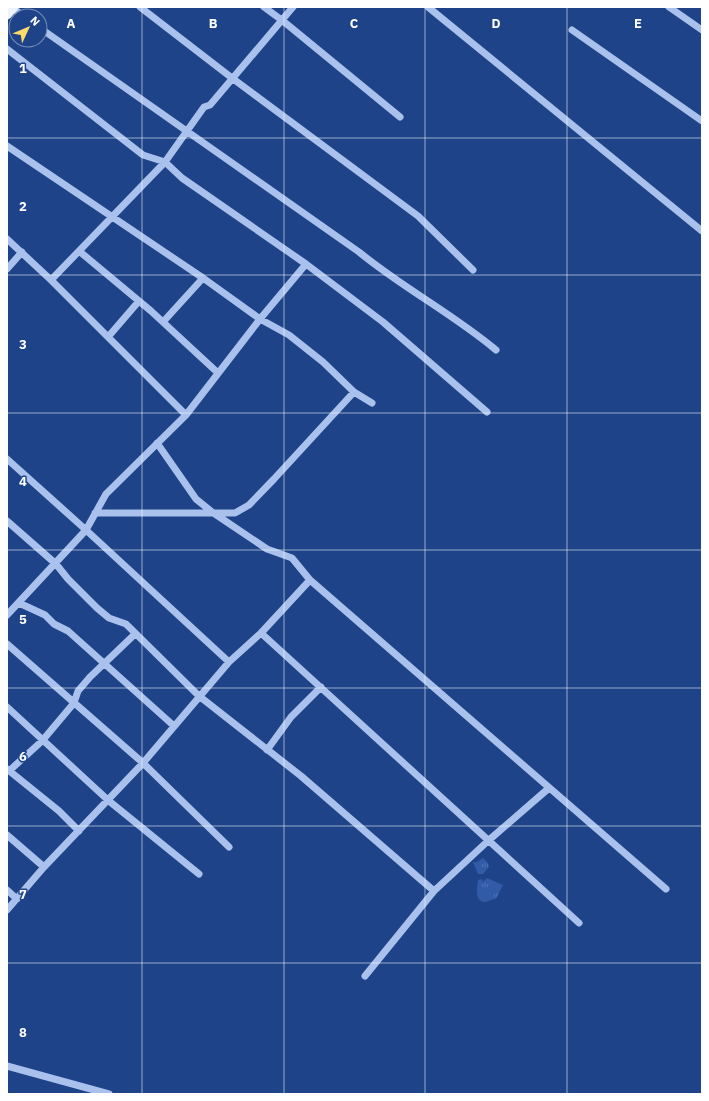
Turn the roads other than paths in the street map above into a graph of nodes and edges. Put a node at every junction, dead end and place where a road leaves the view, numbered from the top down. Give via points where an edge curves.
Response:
1 (140, 7) edge
2 (264, 7) edge
3 (293, 7) edge
4 (428, 7) edge
5 (669, 7) edge
6 (283, 20) junction
7 (572, 30) dead end
8 (702, 30) edge
9 (48, 34) edge
10 (7, 49) edge
11 (232, 78) junction
12 (400, 117) dead end
13 (702, 121) edge
14 (186, 130) junction
15 (7, 146) edge
16 (165, 162) junction
17 (112, 217) junction
18 (702, 231) edge
19 (7, 239) edge
20 (79, 251) junction
21 (22, 252) junction
22 (306, 264) junction
23 (7, 269) edge
24 (473, 270) dead end
25 (203, 278) junction
26 (51, 280) junction
27 (139, 301) junction
28 (260, 319) junction
29 (163, 322) junction
30 (108, 337) junction
31 (496, 350) dead end
32 (218, 373) junction
33 (354, 392) junction
34 (372, 403) dead end
35 (487, 412) dead end
36 (186, 415) junction
37 (157, 443) junction
38 (7, 459) edge
39 (212, 512) junction
40 (95, 513) junction
41 (7, 521) edge
42 (86, 530) junction
43 (56, 564) junction
44 (310, 580) junction
45 (19, 603) junction
46 (7, 615) edge
47 (261, 633) junction
48 (135, 634) junction
49 (7, 644) edge
50 (229, 662) junction
51 (103, 664) junction
52 (321, 687) junction
53 (199, 696) junction
54 (74, 703) junction
55 (7, 707) edge
56 (174, 726) junction
57 (42, 741) junction
58 (267, 750) junction
59 (143, 763) junction
60 (8, 770) edge
61 (549, 788) junction
62 (109, 801) junction
63 (79, 831) junction
64 (7, 835) edge
65 (489, 840) junction
66 (230, 847) dead end
67 (44, 867) junction
68 (199, 874) dead end
69 (666, 889) dead end
70 (7, 890) edge
71 (434, 892) junction
72 (17, 899) junction
73 (7, 910) edge
74 (579, 923) dead end
75 (365, 976) dead end
76 (7, 1066) edge
77 (109, 1094) edge

1 - 11 street
2 - 6 street
3 - 6 street
4 - 18 street
5 - 8 street
6 - 11 street
6 - 12 street
7 - 13 street
9 - 14 street
10 - 16 street via 143,155
11 - 14 street
11 - 24 street via 418,216
14 - 16 street
14 - 31 street via 360,252 385,273 475,332
15 - 17 street
16 - 17 street
16 - 22 street via 182,178
17 - 20 street
17 - 25 street
19 - 21 street
20 - 26 street
20 - 27 street
21 - 23 street
21 - 26 street
22 - 28 street
22 - 35 street via 383,322
25 - 28 street
25 - 29 street
26 - 30 street
27 - 29 street
27 - 30 street
28 - 32 street
28 - 33 street via 289,335 323,362
29 - 32 street
30 - 36 street
32 - 36 street
33 - 34 street
33 - 39 street via 249,505 236,513
36 - 37 street
37 - 39 street via 196,499
37 - 40 street via 106,494
38 - 42 street
39 - 40 street
39 - 44 street via 267,549 292,558
40 - 42 street
41 - 43 street
42 - 43 street
42 - 50 street
43 - 45 street
43 - 48 street via 97,608 109,618 126,624
44 - 47 street
44 - 61 street
45 - 46 street
45 - 51 street via 45,615 54,624 68,631
47 - 50 street
47 - 52 street
48 - 51 street
48 - 53 street
49 - 54 street
50 - 53 street
51 - 54 street via 78,691
51 - 56 street
52 - 58 street via 291,717
52 - 65 street
53 - 56 street
53 - 58 street
54 - 57 street
54 - 59 street
55 - 57 street
56 - 59 street
57 - 60 street
57 - 62 street
58 - 71 street via 301,776
59 - 62 street
59 - 66 street
60 - 63 street via 59,811
61 - 65 street
61 - 69 street
62 - 63 street
62 - 68 street
63 - 67 street
64 - 67 street
65 - 71 street
65 - 74 street
67 - 72 street
70 - 72 street
71 - 75 street
72 - 73 street
76 - 77 street

